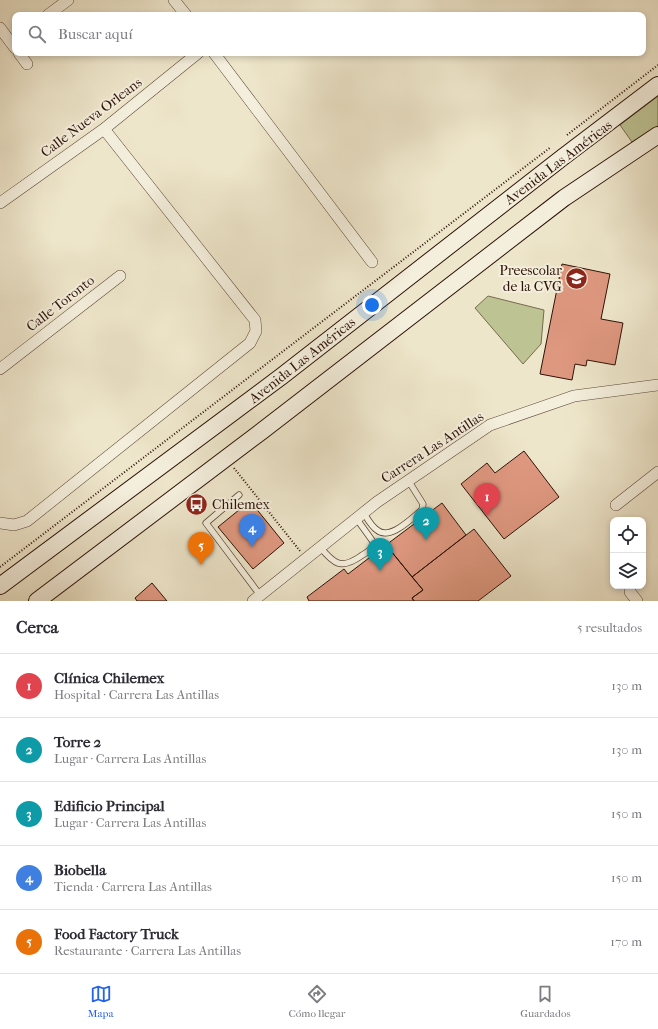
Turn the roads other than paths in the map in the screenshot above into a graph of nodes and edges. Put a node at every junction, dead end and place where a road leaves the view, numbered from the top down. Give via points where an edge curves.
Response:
1 (68, 0) edge
2 (174, 0) edge
3 (52, 12) edge
4 (184, 12) edge
5 (0, 28) edge
6 (12, 42) edge
7 (21, 56) edge
8 (194, 56) edge
9 (216, 56) edge
10 (27, 64) dead end
11 (658, 85) edge
12 (104, 128) junction
13 (658, 135) edge
14 (0, 202) edge
15 (372, 262) dead end
16 (120, 276) dead end
17 (0, 369) edge
18 (658, 385) edge
19 (658, 472) edge
20 (408, 480) junction
21 (240, 495) dead end
22 (616, 505) dead end
23 (360, 515) junction
24 (1, 523) edge
25 (320, 546) junction
26 (0, 586) edge
27 (630, 592) dead end
28 (257, 598) edge
29 (37, 601) edge
30 (636, 601) edge

1 - 3 street
2 - 4 street
5 - 6 street
7 - 10 street
8 - 12 street, Calle Nueva Orleans
9 - 15 street
11 - 26 main road, Avenida Las Américas via 282,376
12 - 14 street, Calle Nueva Orleans
12 - 24 street via 255,320 256,331 250,343 27,521 14,525
13 - 29 main road via 564,198
16 - 17 street, Calle Toronto
18 - 20 street, Carrera Las Antillas via 574,396 490,425
19 - 22 street
20 - 23 street, Carrera Las Antillas
20 - 23 lane via 423,504 422,510 400,527 392,532 383,533
21 - 28 lane via 206,523
23 - 25 street, Carrera Las Antillas
23 - 25 lane via 374,543 372,548 350,564 341,565 330,559
25 - 28 street, Carrera Las Antillas
27 - 30 street

